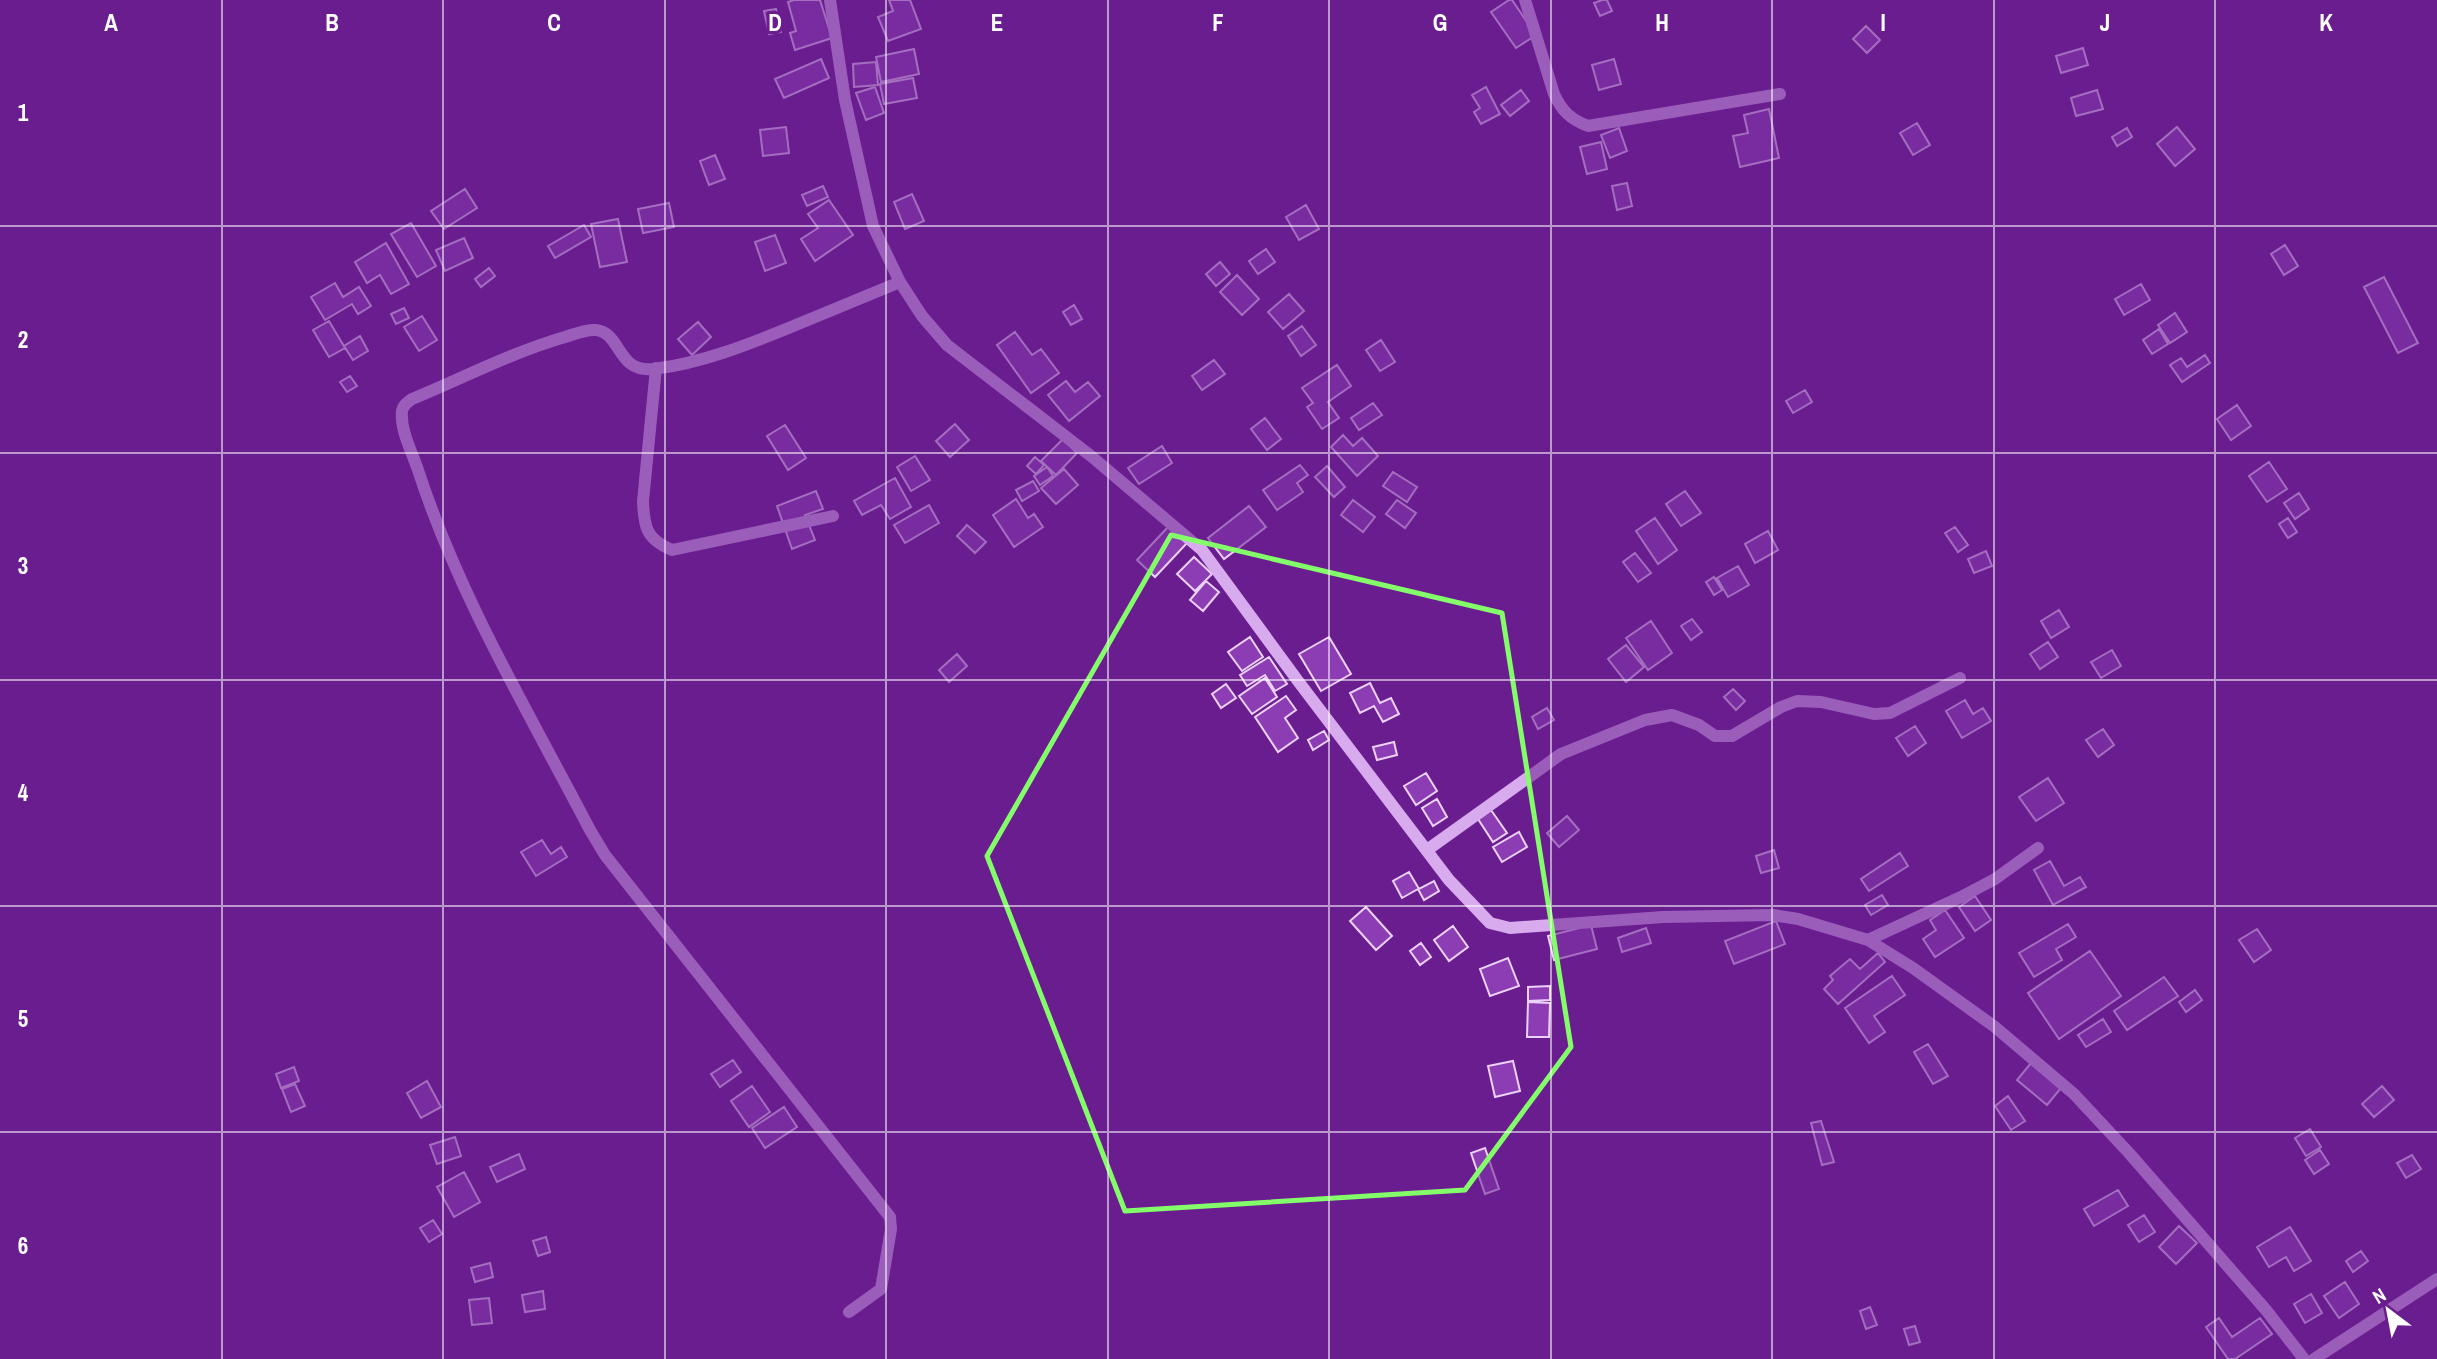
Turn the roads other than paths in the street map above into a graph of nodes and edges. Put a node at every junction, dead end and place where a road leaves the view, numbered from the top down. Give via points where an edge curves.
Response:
1 (830, 0) edge
2 (1525, 0) edge
3 (1780, 94) dead end
4 (900, 282) junction
5 (656, 368) junction
6 (833, 516) dead end
7 (1960, 678) dead end
8 (2038, 848) dead end
9 (1427, 850) junction
10 (1868, 940) junction
11 (2437, 1279) edge
12 (849, 1312) dead end
13 (2304, 1359) edge
14 (2314, 1359) edge

1 - 4 street via 845,100 873,226
2 - 3 street via 1554,94 1573,120 1588,125
4 - 5 street via 745,345
4 - 9 street via 947,345 1091,456 1202,551
5 - 6 street via 643,501 650,536 672,550
5 - 12 street via 634,367 607,335 590,330 412,399 404,405 403,421 429,503 465,590 595,839 890,1217 881,1289
7 - 9 street via 1890,713 1797,701 1732,736 1715,736 1672,715 1645,720 1561,754
8 - 10 street via 1995,879
9 - 10 street via 1475,909 1490,923 1510,928 1773,915
10 - 13 street via 1995,1027 2074,1094
11 - 14 street

